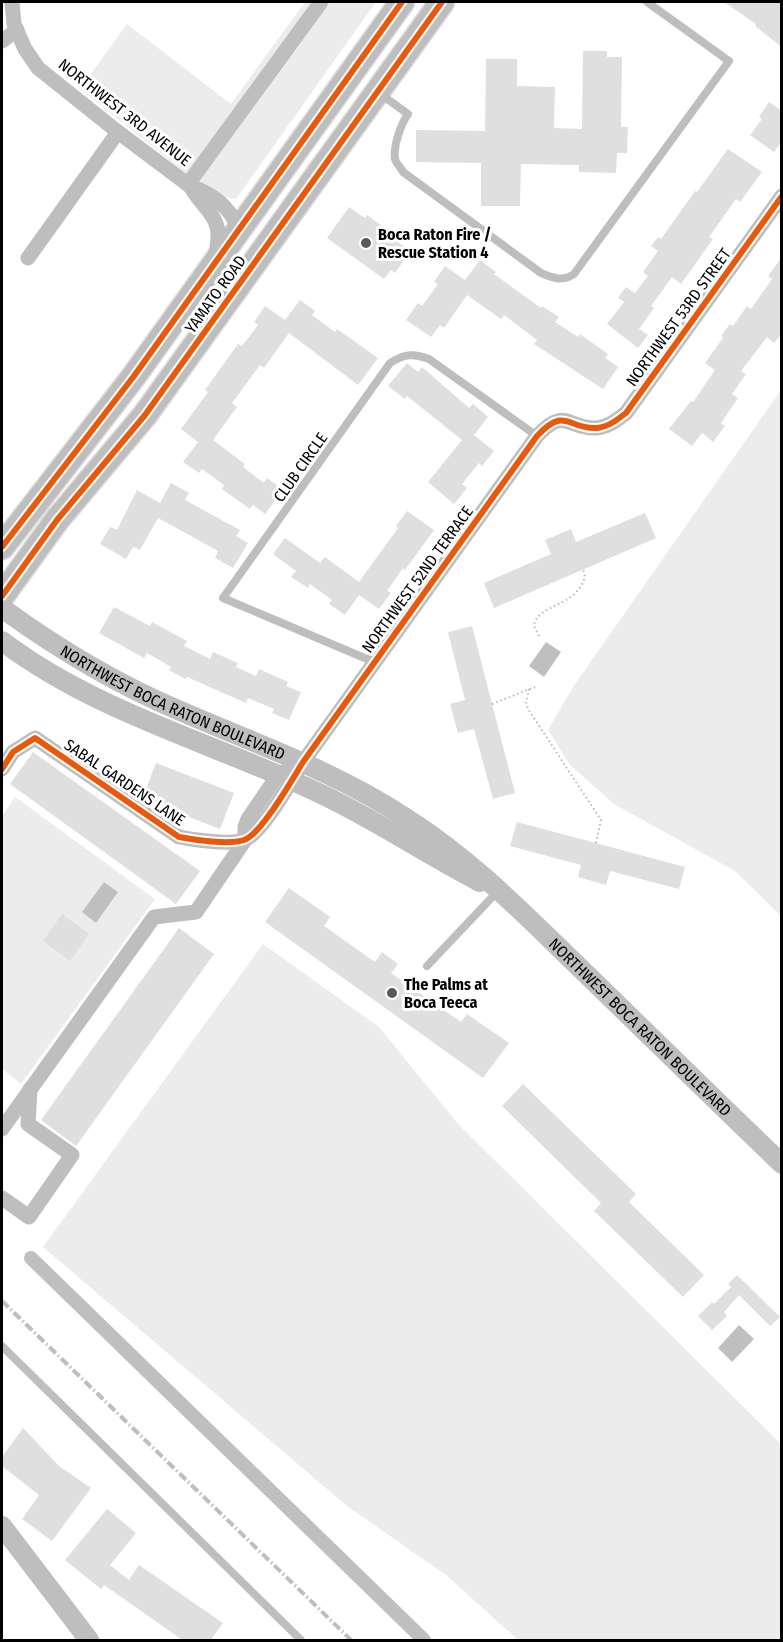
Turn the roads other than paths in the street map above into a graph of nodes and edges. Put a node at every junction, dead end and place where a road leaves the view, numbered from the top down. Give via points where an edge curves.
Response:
1 (12, 2) edge
2 (321, 2) edge
3 (402, 2) edge
4 (426, 2) edge
5 (442, 2) edge
6 (647, 2) edge
7 (17, 30) junction
8 (2, 41) edge
9 (338, 90) junction
10 (375, 96) junction
11 (118, 132) junction
12 (189, 185) junction
13 (782, 196) edge
14 (239, 229) junction
15 (270, 240) junction
16 (28, 258) dead end
17 (213, 265) junction
18 (145, 414) junction
19 (581, 425) joint
20 (537, 436) junction
21 (2, 547) edge
22 (2, 596) edge
23 (2, 608) edge
24 (2, 641) edge
25 (374, 662) junction
26 (303, 762) junction
27 (2, 769) edge
28 (284, 778) junction
29 (245, 840) junction
30 (498, 891) junction
31 (427, 966) dead end
32 (30, 1089) junction
33 (2, 1129) edge
34 (782, 1164) edge
35 (2, 1198) edge
36 (2, 1346) edge
37 (2, 1526) edge
38 (89, 1641) edge
39 (301, 1641) edge

1 - 7 street, NORTHWEST 3RD AVENUE
2 - 12 street
3 - 9 main road, YAMATO ROAD
4 - 10 main road via 372,76
5 - 10 main road, YAMATO ROAD
6 - 10 lane via 729,61 568,278 540,273 403,172 395,159 408,114
7 - 8 street
7 - 11 street, NORTHWEST 3RD AVENUE via 38,68
9 - 14 main road, YAMATO ROAD
9 - 15 main road via 333,122 265,220 263,229
10 - 15 main road, YAMATO ROAD
11 - 12 street, NORTHWEST 3RD AVENUE
11 - 16 street
12 - 14 street, NORTHWEST 3RD AVENUE via 222,203
12 - 17 street, NORTHWEST 3RD AVENUE via 218,226 220,239
13 - 19 street, NORTHWEST 53RD STREET via 626,413 611,424 596,428
14 - 17 main road, YAMATO ROAD
14 - 18 main road via 239,258 234,268 150,385
15 - 18 main road, YAMATO ROAD
17 - 21 main road, YAMATO ROAD via 134,376
18 - 22 main road, YAMATO ROAD via 57,520
19 - 20 street, NORTHWEST 52ND TERRACE via 559,420
20 - 25 street, NORTHWEST 52ND TERRACE
20 - 25 lane, CLUB CIRCLE via 429,359 416,354 402,356 390,363 223,598
23 - 26 street, NORTHWEST BOCA RATON BOULEVARD via 114,680
24 - 28 street, NORTHWEST BOCA RATON BOULEVARD via 101,702
25 - 26 street, NORTHWEST 52ND TERRACE
26 - 28 street
26 - 30 street, NORTHWEST BOCA RATON BOULEVARD via 371,796 415,824 466,860
27 - 29 street, SABAL GARDENS LANE via 13,752 35,738 179,837
28 - 29 street via 248,819
28 - 30 street, NORTHWEST BOCA RATON BOULEVARD via 322,794
29 - 32 street via 196,912 154,917
30 - 31 lane
30 - 34 street, NORTHWEST BOCA RATON BOULEVARD
32 - 33 street
32 - 35 street via 28,1124 72,1155 28,1217
36 - 39 lane
37 - 38 street

